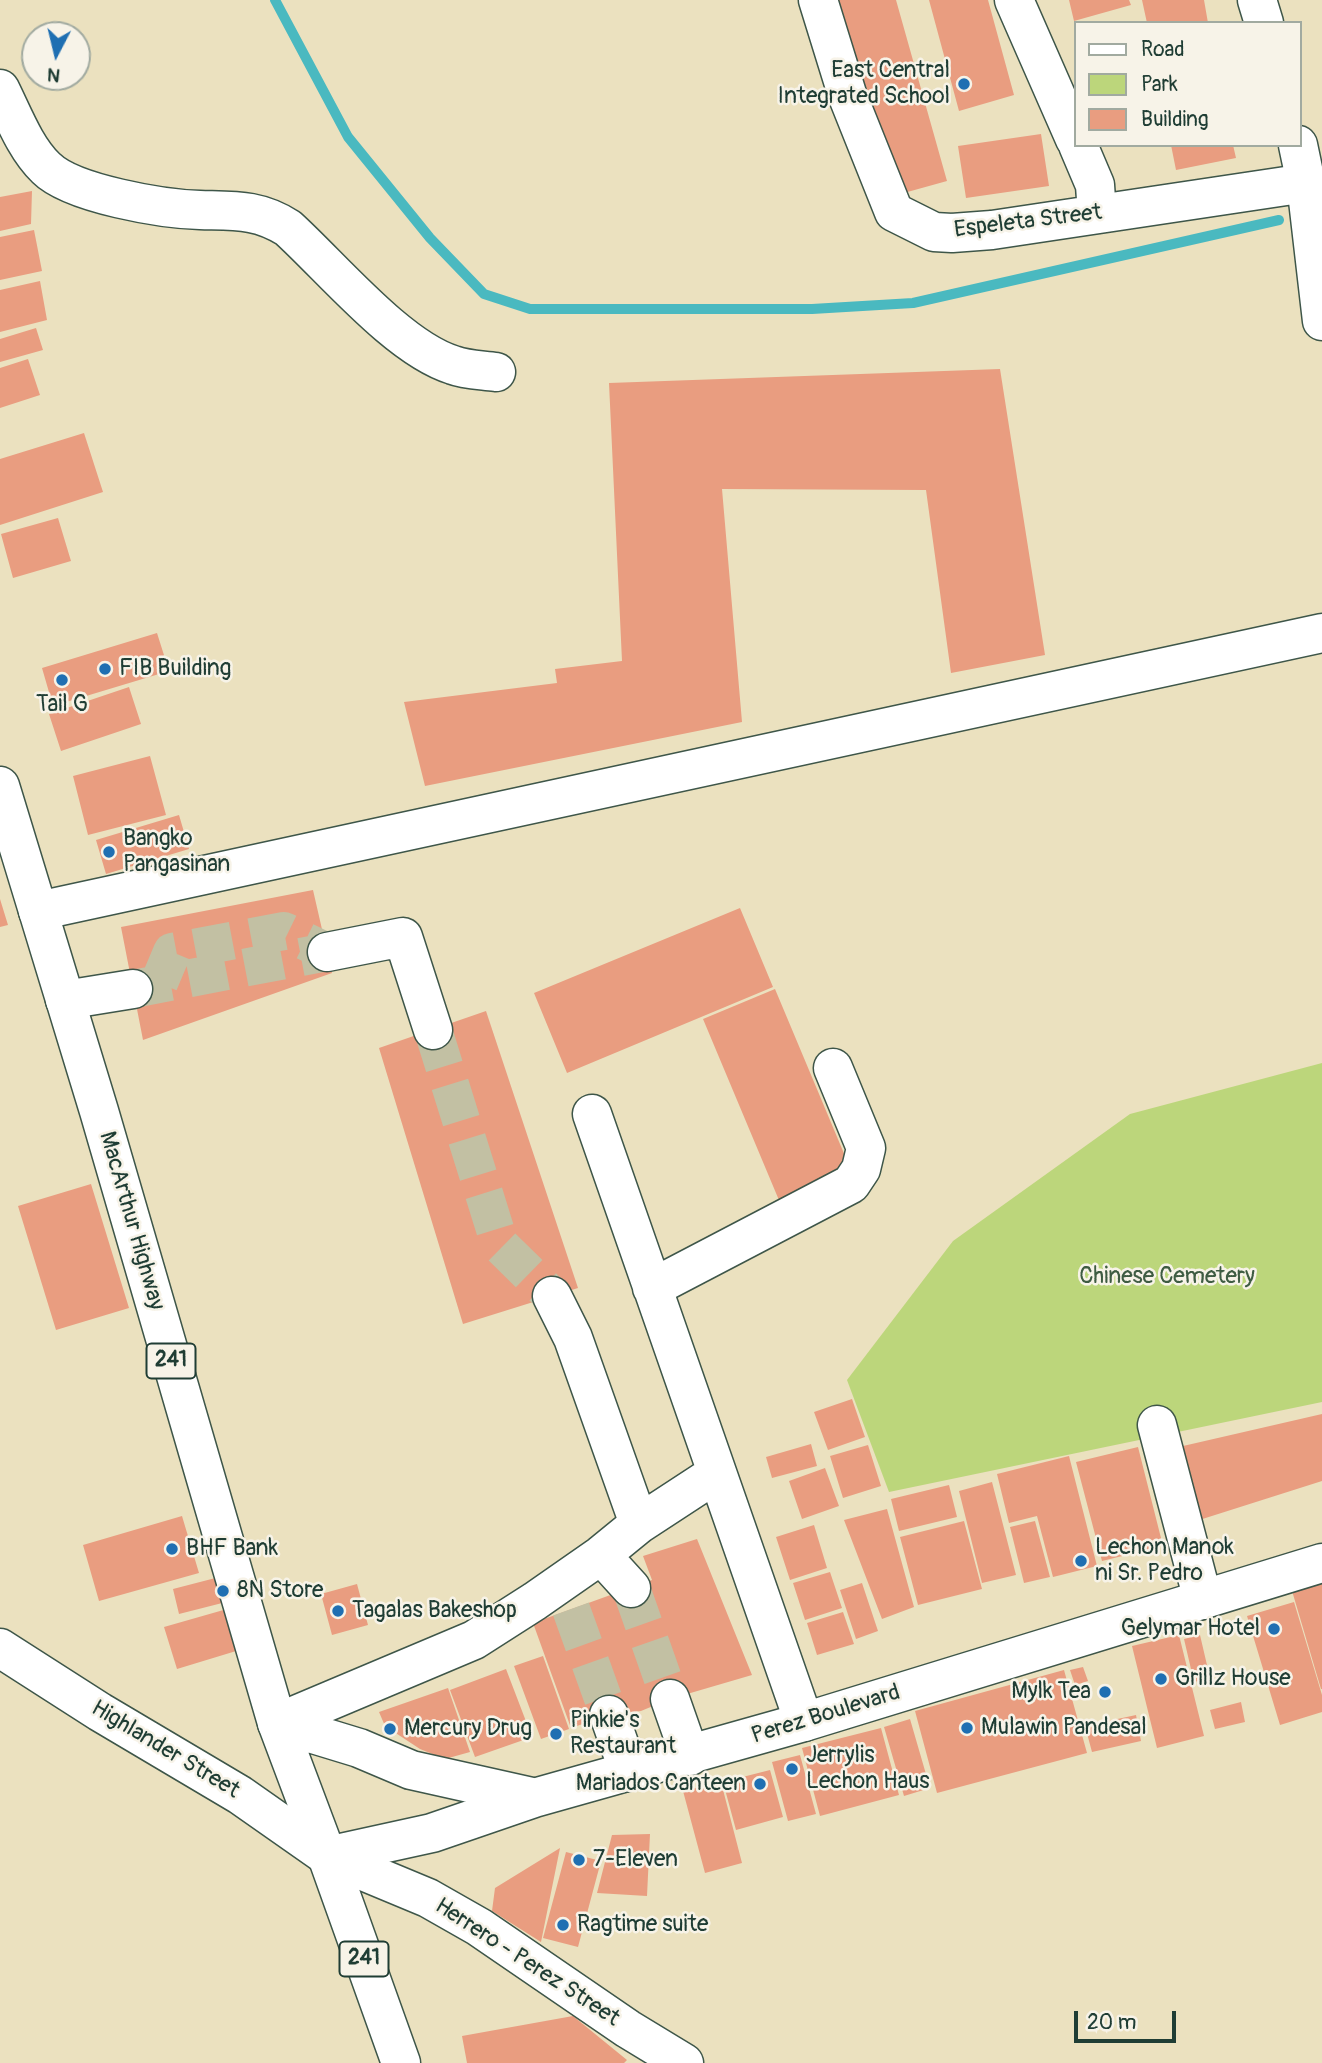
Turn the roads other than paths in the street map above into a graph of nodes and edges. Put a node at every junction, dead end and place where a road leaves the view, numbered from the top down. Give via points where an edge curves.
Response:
1 (818, 0) edge
2 (1014, 0) edge
3 (1257, 0) edge
4 (1263, 21) edge
5 (0, 89) edge
6 (1074, 137) edge
7 (1079, 147) edge
8 (1298, 147) edge
9 (1306, 183) junction
10 (1097, 214) junction
11 (1322, 321) edge
12 (496, 372) dead end
13 (1322, 634) edge
14 (0, 786) edge
15 (10, 850) edge
16 (38, 911) junction
17 (327, 952) dead end
18 (133, 989) tunnel mouth
19 (65, 1000) junction
20 (433, 1030) tunnel mouth
21 (834, 1068) dead end
22 (592, 1114) dead end
23 (652, 1288) junction
24 (552, 1296) tunnel mouth
25 (1157, 1425) dead end
26 (717, 1472) junction
27 (639, 1524) junction
28 (601, 1555) junction
29 (1322, 1563) edge
30 (631, 1588) tunnel mouth
31 (1203, 1600) junction
32 (0, 1647) edge
33 (670, 1699) tunnel mouth
34 (609, 1715) tunnel mouth
35 (804, 1722) junction
36 (277, 1723) junction
37 (690, 1755) junction
38 (629, 1772) junction
39 (534, 1797) junction
40 (327, 1856) junction
41 (401, 2063) edge
42 (684, 2063) edge

1 - 10 street, Espeleta Street via 848,97 894,212 934,232 952,233
2 - 6 street
3 - 4 street
5 - 12 street via 35,155 59,179 156,206 252,212 273,219 422,351 453,365
7 - 10 street via 1096,185
8 - 9 street
9 - 10 street, Espeleta Street
9 - 11 street
13 - 16 street
14 - 15 street, MacArthur Highway / 241
15 - 16 street, MacArthur Highway / 241
16 - 19 street, MacArthur Highway / 241
17 - 20 street via 403,937
18 - 19 street
19 - 36 street, MacArthur Highway / 241
21 - 23 street via 866,1149 851,1184
22 - 23 street
23 - 26 street
24 - 27 street via 573,1338
25 - 31 street
26 - 27 street
26 - 35 street
27 - 28 street
28 - 30 street
28 - 36 street via 553,1605
29 - 31 street, Perez Boulevard
31 - 35 street, Perez Boulevard
32 - 40 street, Highlander Street via 240,1795
33 - 37 street
34 - 38 street
35 - 37 street, Perez Boulevard
36 - 39 street via 411,1770
36 - 40 street, MacArthur Highway / 241
37 - 38 street, Perez Boulevard
38 - 39 street, Perez Boulevard
39 - 40 street, Perez Boulevard via 432,1833
40 - 41 street, 241
40 - 42 street, Herrero - Perez Street via 428,1898 479,1927

